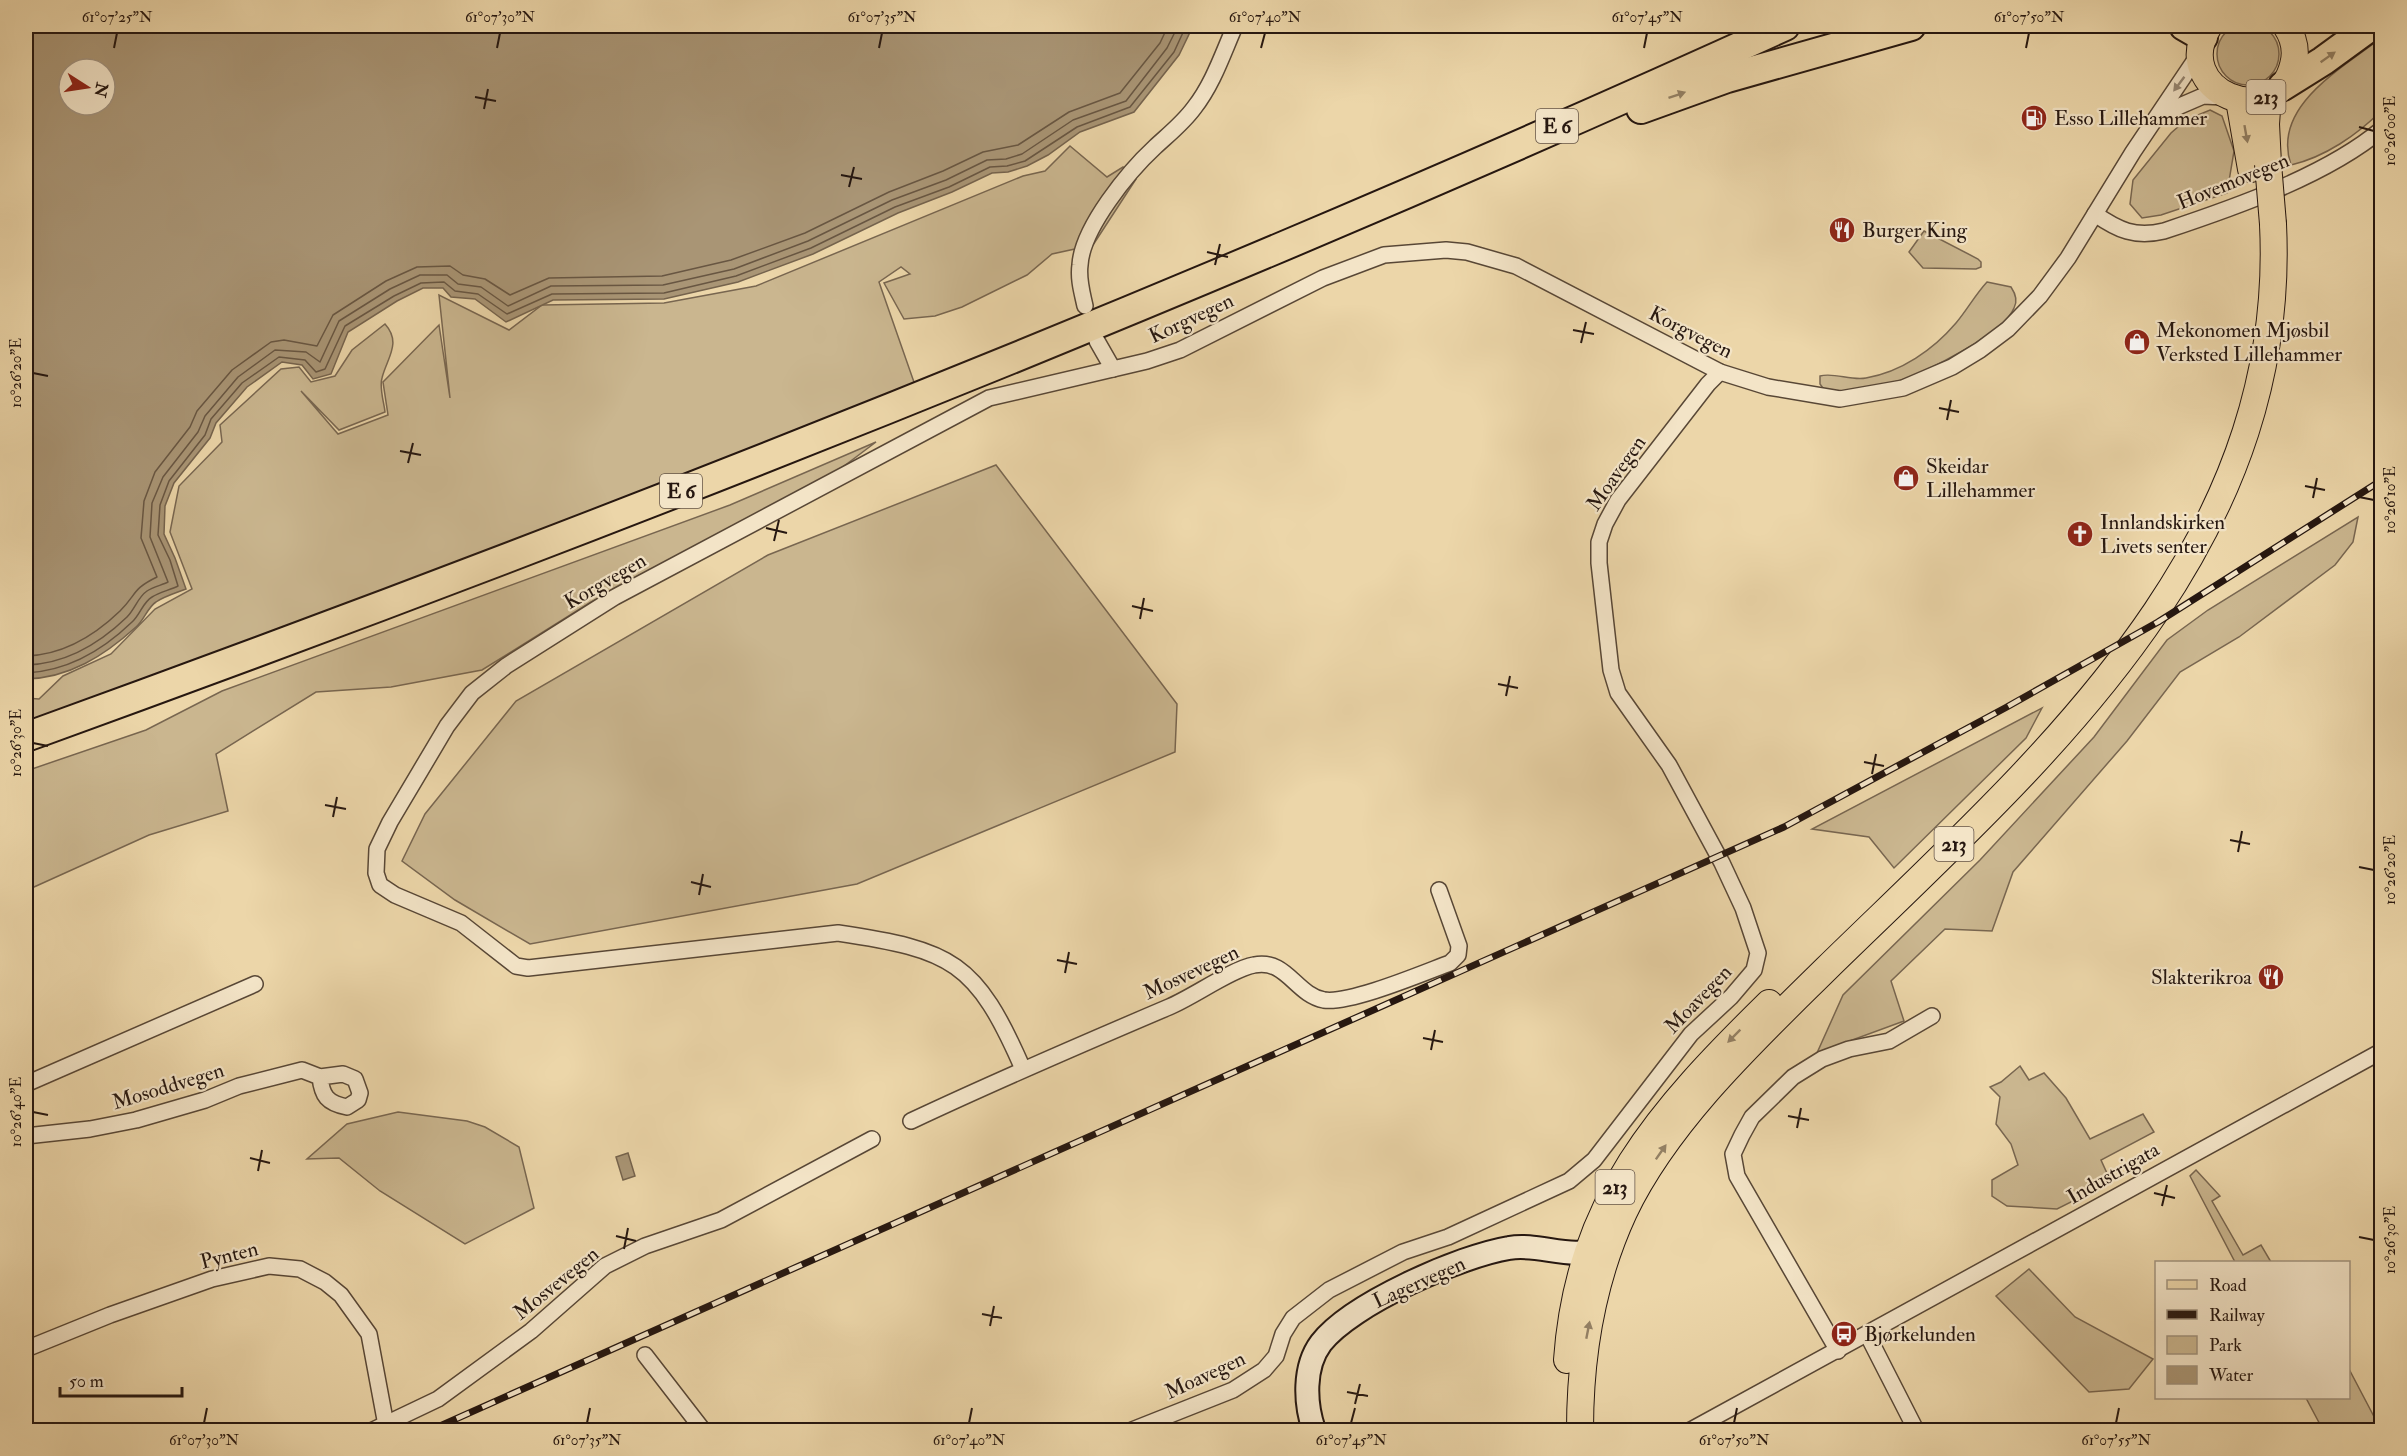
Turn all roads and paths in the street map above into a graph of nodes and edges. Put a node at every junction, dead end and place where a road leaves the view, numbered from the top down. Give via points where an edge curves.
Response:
1 (1235, 26) edge
2 (1785, 26) edge
3 (1911, 26) edge
4 (2286, 26) edge
5 (2371, 26) edge
6 (2199, 35) edge
7 (2275, 91) junction
8 (2235, 99) junction
9 (2159, 115) junction
10 (2382, 129) edge
11 (2260, 166) junction
12 (2095, 214) junction
13 (1329, 226) junction
14 (1085, 306) dead end
15 (1097, 341) dead end
16 (1113, 369) junction
17 (1720, 372) junction
18 (26, 737) edge
19 (1439, 890) dead end
20 (255, 984) dead end
21 (1932, 1016) dead end
22 (2382, 1051) edge
23 (1023, 1069) junction
24 (320, 1077) dead end
25 (26, 1084) edge
26 (911, 1121) dead end
27 (26, 1136) edge
28 (873, 1140) dead end
29 (1606, 1231) junction
30 (1522, 1246) junction
31 (1584, 1260) junction
32 (1867, 1334) junction
33 (26, 1349) edge
34 (1838, 1351) junction
35 (645, 1356) dead end
36 (380, 1428) edge
37 (703, 1431) edge
38 (1132, 1431) edge
39 (1314, 1431) edge
40 (1564, 1431) edge
41 (1580, 1431) edge
42 (1691, 1431) edge
43 (1916, 1431) edge

1 - 14 street via 1196,106 1121,186 1088,237 1080,262
2 - 13 highway, E 6
13 -> 3 highway via 1354,224 1394,211 1678,95
4 - 7 main road, 213 via 2293,40 2295,60
7 -> 5 highway
6 - 8 main road, 213 via 2208,81
6 -> 9 street, Korgvegen
7 - 8 main road, 213 via 2251,101
7 - 11 main road, 213
8 - 9 street via 2203,96
8 -> 11 main road, 213
9 - 12 street, Korgvegen
10 - 12 street, Hovemovegen via 2338,160 2164,231 2140,235 2124,232
11 - 29 main road, 213 via 2265,227 2250,366 2240,408 2207,492 2148,596 2103,660 2043,733 1723,1047 1657,1123 1627,1166
12 - 17 street, Korgvegen via 2054,277 2008,329 1980,350 1927,378 1903,388 1840,399 1768,387
13 - 18 highway, E 6 via 725,473 348,619
15 - 16 street
16 - 17 street, Korgvegen via 1180,350 1323,278 1384,255 1446,250 1516,266
16 - 23 street, Korgvegen via 989,398 615,597 506,666 472,693 447,726 377,849 380,885 461,923 516,966 543,968 838,933 932,952 972,979 998,1013
17 - 38 street, Moavegen via 1618,500 1599,542 1599,563 1611,670 1618,693 1669,765 1722,863 1758,953 1754,970 1725,1004 1691,1034 1594,1160 1569,1181 1448,1237 1403,1252 1329,1290 1293,1318 1276,1356 1264,1370 1233,1390
19 - 23 street, Mosvevegen via 1459,946 1458,955 1450,963 1355,996 1332,1000 1310,993 1280,968 1263,963 1252,965 1177,1003
20 - 25 street
21 - 34 street via 1889,1041 1849,1049 1810,1066 1752,1117 1733,1154 1737,1176
22 - 32 street, Industrigata
23 - 26 street, Mosvevegen
24 - 27 street, Mosoddvegen via 302,1070 136,1120
28 - 36 street, Mosvevegen via 721,1220 645,1246 605,1266 531,1331 438,1400
29 - 30 street
29 - 31 main road, 213
41 -> 29 main road, 213 via 1586,1341
30 - 31 street, Lagervegen
30 - 39 street, Lagervegen via 1456,1264 1356,1311 1321,1343 1312,1358 1307,1384
31 - 40 main road, 213 via 1568,1340
32 - 34 street, Industrigata
32 - 43 street
33 - 36 street, Pynten via 110,1314 212,1279 269,1266 300,1269 341,1295 369,1334
34 - 42 street, Industrigata
35 - 37 street

